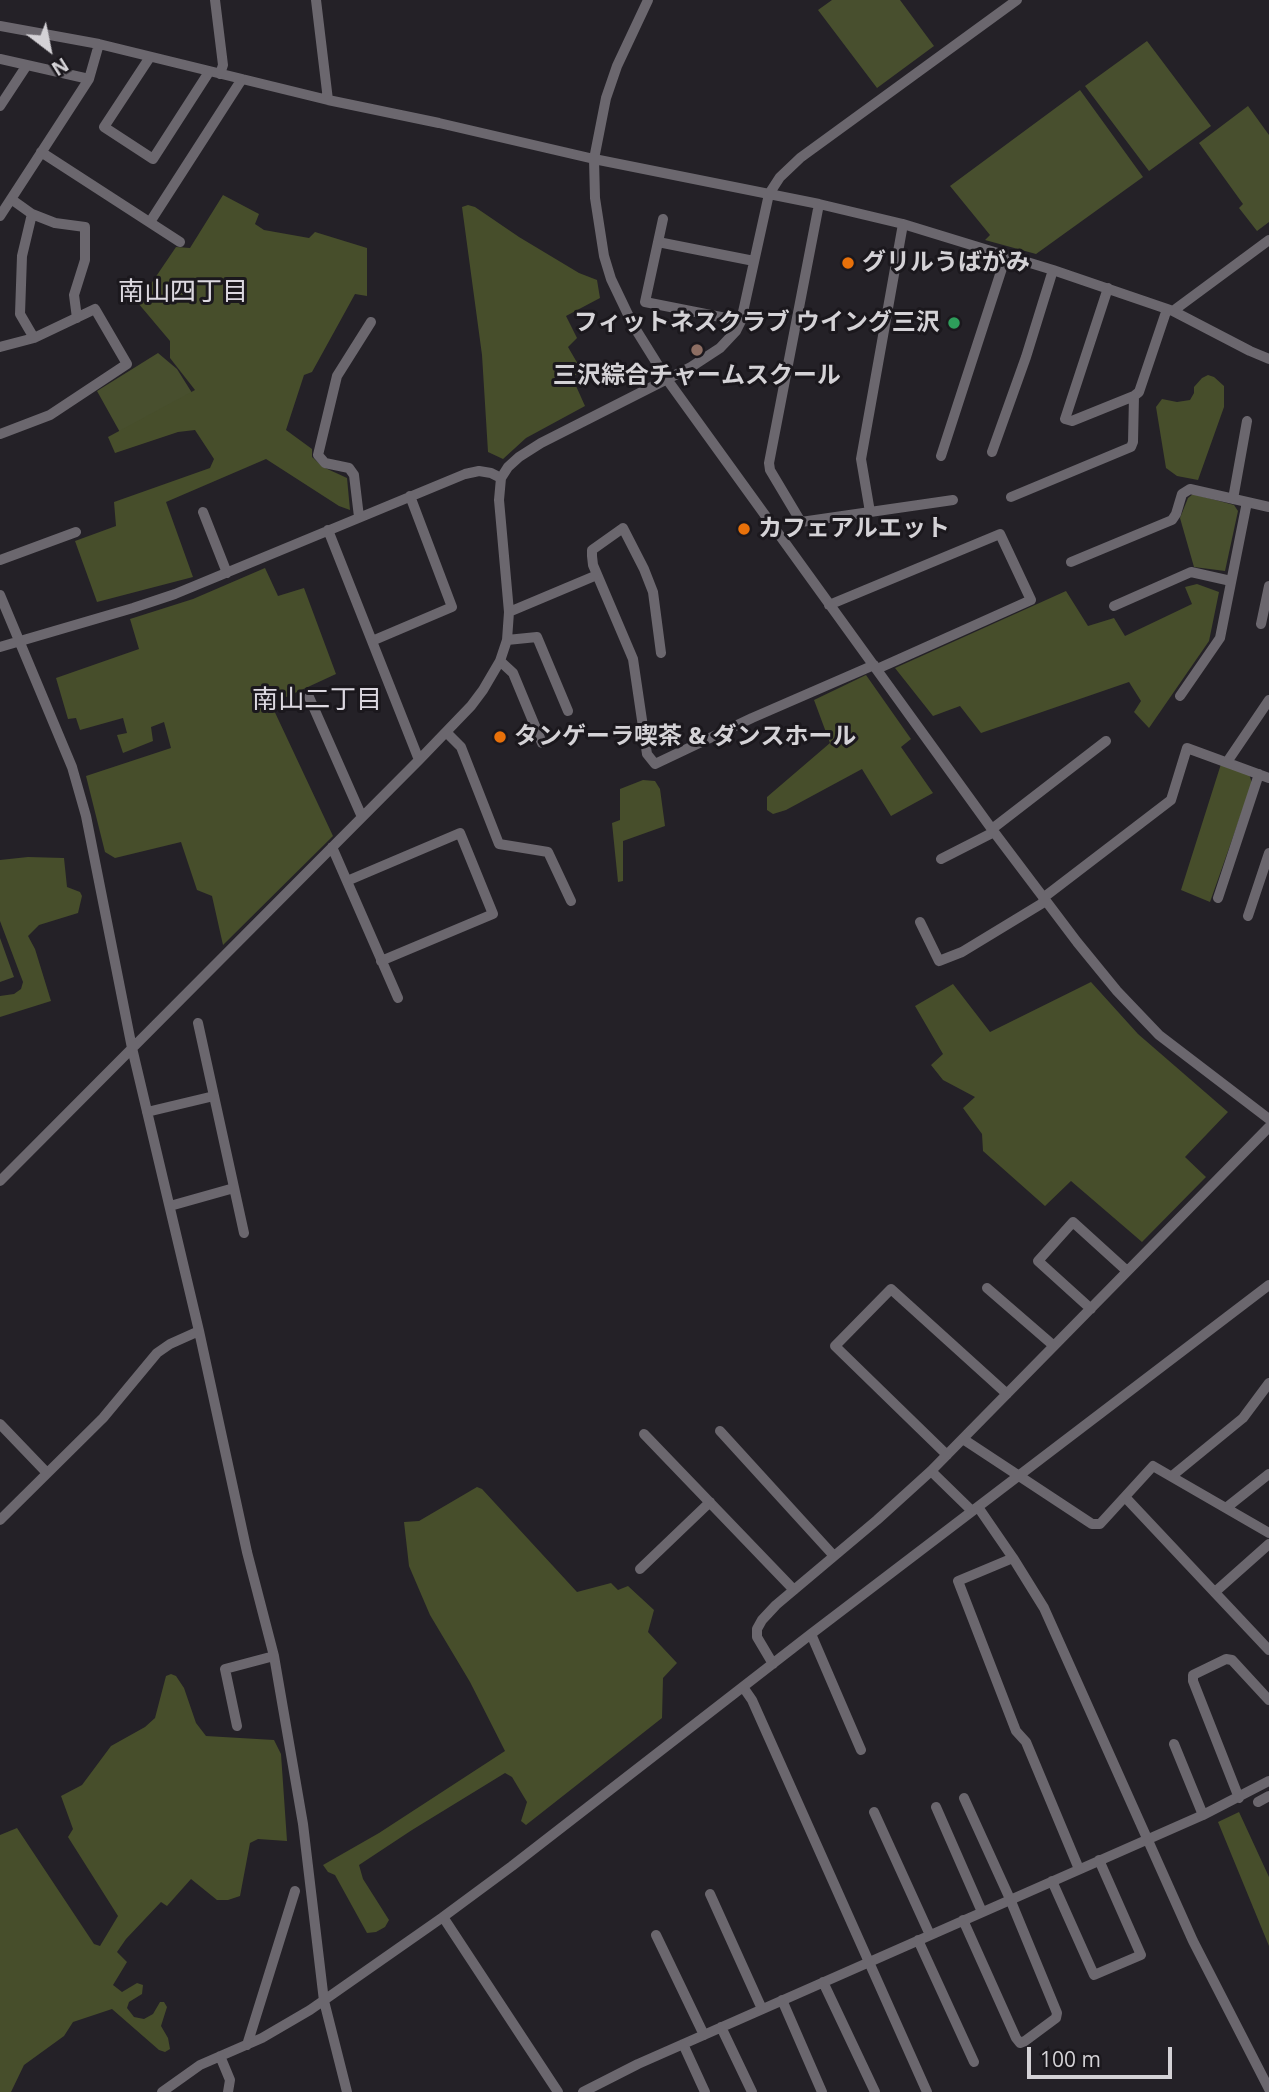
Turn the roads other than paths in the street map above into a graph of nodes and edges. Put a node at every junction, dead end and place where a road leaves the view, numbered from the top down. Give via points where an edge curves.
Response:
1 (215, 0) edge
2 (316, 0) edge
3 (648, 0) edge
4 (1017, 0) edge
5 (0, 26) edge
6 (99, 44) junction
7 (150, 57) junction
8 (0, 59) edge
9 (27, 65) junction
10 (215, 73) junction
11 (89, 79) junction
12 (242, 79) junction
13 (328, 100) junction
14 (0, 106) edge
15 (41, 152) junction
16 (594, 159) junction
17 (769, 194) junction
18 (11, 199) junction
19 (818, 204) junction
20 (32, 214) junction
21 (0, 216) edge
22 (663, 219) dead end
23 (150, 222) junction
24 (903, 224) junction
25 (1269, 240) edge
26 (180, 242) dead end
27 (658, 242) junction
28 (1006, 256) junction
29 (754, 261) junction
30 (1053, 270) junction
31 (1108, 288) junction
32 (1170, 310) junction
33 (77, 318) junction
34 (741, 321) junction
35 (371, 322) dead end
36 (34, 338) junction
37 (0, 347) edge
38 (1269, 359) edge
39 (666, 378) junction
40 (1134, 396) junction
41 (1247, 421) dead end
42 (0, 434) edge
43 (992, 452) dead end
44 (941, 456) dead end
45 (500, 478) junction
46 (410, 496) junction
47 (1011, 497) dead end
48 (1233, 499) junction
49 (953, 500) dead end
50 (1247, 502) junction
51 (1269, 507) edge
52 (203, 512) dead end
53 (870, 512) junction
54 (359, 517) junction
55 (328, 530) junction
56 (76, 532) dead end
57 (0, 560) edge
58 (1071, 562) dead end
59 (227, 573) junction
60 (597, 575) junction
61 (1231, 581) junction
62 (1269, 586) edge
63 (0, 595) edge
64 (830, 605) junction
65 (1114, 606) dead end
66 (509, 612) junction
67 (1261, 624) dead end
68 (507, 640) junction
69 (20, 641) junction
70 (372, 641) junction
71 (0, 647) edge
72 (661, 653) dead end
73 (500, 661) junction
74 (875, 667) junction
75 (1180, 696) dead end
76 (309, 697) dead end
77 (1269, 700) edge
78 (568, 711) dead end
79 (446, 732) junction
80 (1106, 741) dead end
81 (542, 743) dead end
82 (419, 760) junction
83 (1227, 762) junction
84 (1264, 776) edge
85 (362, 817) junction
86 (993, 831) junction
87 (332, 847) junction
88 (1269, 853) edge
89 (942, 859) dead end
90 (347, 881) junction
91 (1218, 898) dead end
92 (1044, 900) junction
93 (571, 901) dead end
94 (1248, 916) dead end
95 (920, 922) dead end
96 (381, 961) junction
97 (398, 998) dead end
98 (198, 1023) dead end
99 (132, 1048) junction
100 (214, 1096) junction
101 (147, 1112) junction
102 (1269, 1119) edge
103 (1269, 1127) edge
104 (0, 1181) edge
105 (234, 1188) junction
106 (170, 1206) junction
107 (244, 1233) dead end
108 (1127, 1271) junction
109 (1269, 1285) edge
110 (987, 1288) dead end
111 (1091, 1308) junction
112 (199, 1331) junction
113 (1054, 1346) junction
114 (1269, 1383) edge
115 (1007, 1394) junction
116 (0, 1424) edge
117 (720, 1431) dead end
118 (643, 1434) dead end
119 (963, 1439) junction
120 (947, 1455) junction
121 (931, 1471) junction
122 (47, 1473) junction
123 (1269, 1474) edge
124 (1172, 1476) junction
125 (1018, 1477) junction
126 (1125, 1497) junction
127 (710, 1502) junction
128 (1226, 1508) junction
129 (975, 1509) junction
130 (0, 1520) edge
131 (1269, 1533) edge
132 (1269, 1544) edge
133 (834, 1556) junction
134 (1013, 1558) junction
135 (640, 1569) dead end
136 (794, 1590) junction
137 (1215, 1592) junction
138 (811, 1634) junction
139 (1269, 1650) edge
140 (274, 1656) junction
141 (773, 1664) junction
142 (743, 1687) junction
143 (1269, 1700) edge
144 (237, 1727) dead end
145 (1174, 1744) dead end
146 (861, 1751) dead end
147 (1269, 1781) edge
148 (1269, 1796) edge
149 (964, 1798) dead end
150 (1239, 1798) junction
151 (1258, 1802) dead end
152 (936, 1807) dead end
153 (874, 1812) dead end
154 (1203, 1815) junction
155 (1147, 1839) junction
156 (1099, 1860) junction
157 (1079, 1869) junction
158 (1052, 1881) junction
159 (295, 1891) dead end
160 (710, 1895) dead end
161 (1010, 1899) junction
162 (982, 1912) junction
163 (443, 1917) junction
164 (963, 1920) junction
165 (656, 1935) dead end
166 (930, 1935) junction
167 (918, 1940) junction
168 (869, 1961) junction
169 (823, 1982) junction
170 (782, 2000) junction
171 (324, 2001) junction
172 (762, 2009) junction
173 (721, 2027) junction
174 (704, 2035) junction
175 (683, 2044) junction
176 (247, 2045) junction
177 (220, 2056) junction
178 (974, 2062) dead end
179 (1269, 2088) edge
180 (162, 2092) edge
181 (228, 2092) edge
182 (347, 2092) edge
183 (558, 2092) edge
184 (583, 2092) edge
185 (705, 2092) edge
186 (752, 2092) edge
187 (822, 2092) edge
188 (875, 2092) edge
189 (927, 2092) edge

1 - 10 street via 223,65
2 - 13 street
3 - 16 street via 606,97
4 - 17 street via 800,158
5 - 6 street
6 - 7 street
6 - 11 street
7 - 10 street
7 - 10 street via 104,127 153,159
8 - 9 street
9 - 11 street
9 - 14 street
10 - 12 street
11 - 15 street
12 - 13 street
12 - 23 street
13 - 16 street
15 - 18 street
15 - 23 street
16 - 17 street
16 - 39 street via 594,198 611,279 633,326
17 - 19 street
17 - 29 street
18 - 20 street
18 - 21 street
19 - 24 street
19 - 53 street via 770,470 801,522
20 - 33 street via 85,227 85,260 74,295
20 - 36 street via 22,256 20,314
22 - 27 street
23 - 26 street
24 - 28 street
24 - 53 street via 861,459
25 - 32 street
27 - 29 street
27 - 34 street via 645,302
28 - 30 street
28 - 44 street
29 - 34 street
30 - 31 street
30 - 43 street
31 - 32 street
31 - 40 street via 1065,419 1072,421
32 - 38 street
32 - 40 street
33 - 36 street
33 - 42 street via 95,309 127,364 50,415
34 - 39 street via 709,357
35 - 54 street via 337,376 318,455 325,463 349,468 354,475
36 - 37 street
39 - 45 street via 541,443 519,457
39 - 64 street
40 - 47 street via 1131,447
41 - 48 street
45 - 46 street via 479,471
45 - 66 street
46 - 54 street
46 - 70 street via 452,607
48 - 50 street
48 - 58 street via 1190,489 1182,494 1172,520
49 - 53 street
50 - 51 street
50 - 61 street
52 - 59 street
54 - 55 street
55 - 59 street
55 - 70 street
56 - 57 street
59 - 69 street via 133,608
60 - 66 street
60 - 72 street via 592,550 623,528 653,592
60 - 74 street via 633,659 647,754 655,764
61 - 65 street via 1191,572
61 - 75 street via 1220,638
62 - 67 street
63 - 69 street
64 - 74 street
64 - 74 street via 1000,534 1031,600
66 - 68 street
68 - 73 street
68 - 78 street via 537,637
69 - 71 street
69 - 99 street via 84,807
70 - 82 street
73 - 79 street via 471,706
73 - 81 street via 513,673
74 - 86 street
76 - 85 street
77 - 83 street
79 - 82 street
79 - 93 street via 461,747 499,844 548,852
80 - 86 street
82 - 85 street
83 - 84 street
83 - 92 street via 1187,748 1171,800
84 - 91 street
85 - 87 street
86 - 89 street
86 - 92 street
87 - 90 street
87 - 99 street
88 - 94 street
90 - 96 street
90 - 96 street via 460,833 493,914
92 - 95 street via 939,961
92 - 102 street via 1159,1035
96 - 97 street
98 - 100 street
99 - 101 street
99 - 104 street
100 - 101 street
100 - 105 street
101 - 106 street
103 - 108 street
105 - 106 street
105 - 107 street
106 - 112 street
108 - 111 street
108 - 111 street via 1073,1222 1038,1261
109 - 125 street
110 - 113 street
111 - 113 street
112 - 122 street via 157,1353 103,1418
112 - 140 street
113 - 115 street
114 - 124 street via 1243,1418
115 - 119 street
115 - 120 street via 891,1289 835,1346
116 - 122 street
117 - 133 street
118 - 127 street
119 - 120 street
119 - 125 street
120 - 121 street
121 - 129 street
121 - 133 street
122 - 130 street
123 - 128 street
124 - 126 street via 1153,1466
124 - 128 street
125 - 126 street via 1092,1524 1100,1524
125 - 129 street
126 - 137 street
127 - 135 street
127 - 136 street
128 - 131 street
129 - 134 street
129 - 138 street
132 - 137 street
133 - 136 street
134 - 155 street via 1044,1608
134 - 157 street via 958,1581 1016,1731 1026,1742
136 - 141 street via 757,1629
137 - 139 street
138 - 141 street
138 - 146 street
140 - 144 street via 225,1669
140 - 171 street via 303,1824
141 - 142 street
142 - 163 street
142 - 168 street
143 - 150 street via 1232,1660 1193,1675
145 - 154 street
147 - 150 street
148 - 151 street
149 - 161 street
150 - 154 street
152 - 162 street
153 - 166 street
154 - 155 street
155 - 156 street
155 - 179 street via 1193,1941
156 - 157 street
156 - 158 street via 1141,1955 1094,1976
157 - 158 street
158 - 161 street
159 - 176 street
160 - 172 street
161 - 162 street
161 - 164 street via 1057,2013 1025,2041 1016,2038
162 - 164 street
163 - 171 street
163 - 183 street
164 - 166 street
165 - 174 street
166 - 167 street
167 - 168 street
167 - 178 street
168 - 169 street
168 - 189 street
169 - 170 street
169 - 188 street
170 - 172 street
170 - 187 street
171 - 176 street
171 - 182 street
172 - 173 street
173 - 174 street
173 - 186 street
174 - 175 street
175 - 184 street
175 - 185 street
176 - 177 street
177 - 180 street
177 - 181 street via 230,2080

